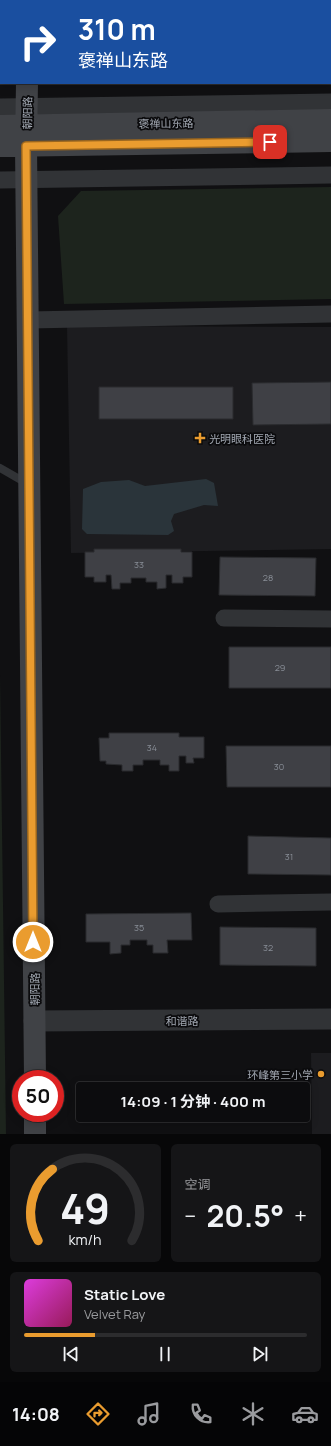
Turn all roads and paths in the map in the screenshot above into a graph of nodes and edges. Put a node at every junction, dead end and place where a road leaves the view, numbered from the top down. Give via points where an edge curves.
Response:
1 (28, 84) edge
2 (331, 102) edge
3 (0, 107) edge
4 (331, 120) edge
5 (0, 126) edge
6 (27, 126) junction
7 (331, 141) edge
8 (0, 146) edge
9 (331, 175) edge
10 (27, 179) junction
11 (0, 180) edge
12 (331, 314) edge
13 (29, 320) junction
14 (0, 468) edge
15 (30, 486) junction
16 (224, 618) dead end
17 (331, 619) edge
18 (331, 902) edge
19 (218, 904) dead end
20 (331, 1019) edge
21 (34, 1021) junction
22 (35, 1070) edge
23 (35, 1122) edge
24 (35, 1134) edge

1 - 6 main road, 朝阳路
2 - 6 street
3 - 6 street
4 - 6 main road, 褒禅山东路
5 - 6 main road, 褒禅山东路
6 - 7 main road, 褒禅山东路
6 - 8 main road, 褒禅山东路
6 - 10 main road, 朝阳路
9 - 10 street
10 - 11 street
10 - 13 main road, 朝阳路
12 - 13 street
13 - 15 main road, 朝阳路
14 - 15 lane
15 - 21 main road, 朝阳路
16 - 17 street
18 - 19 street
20 - 21 street, 和谐路
21 - 22 main road, 朝阳路
23 - 24 main road

